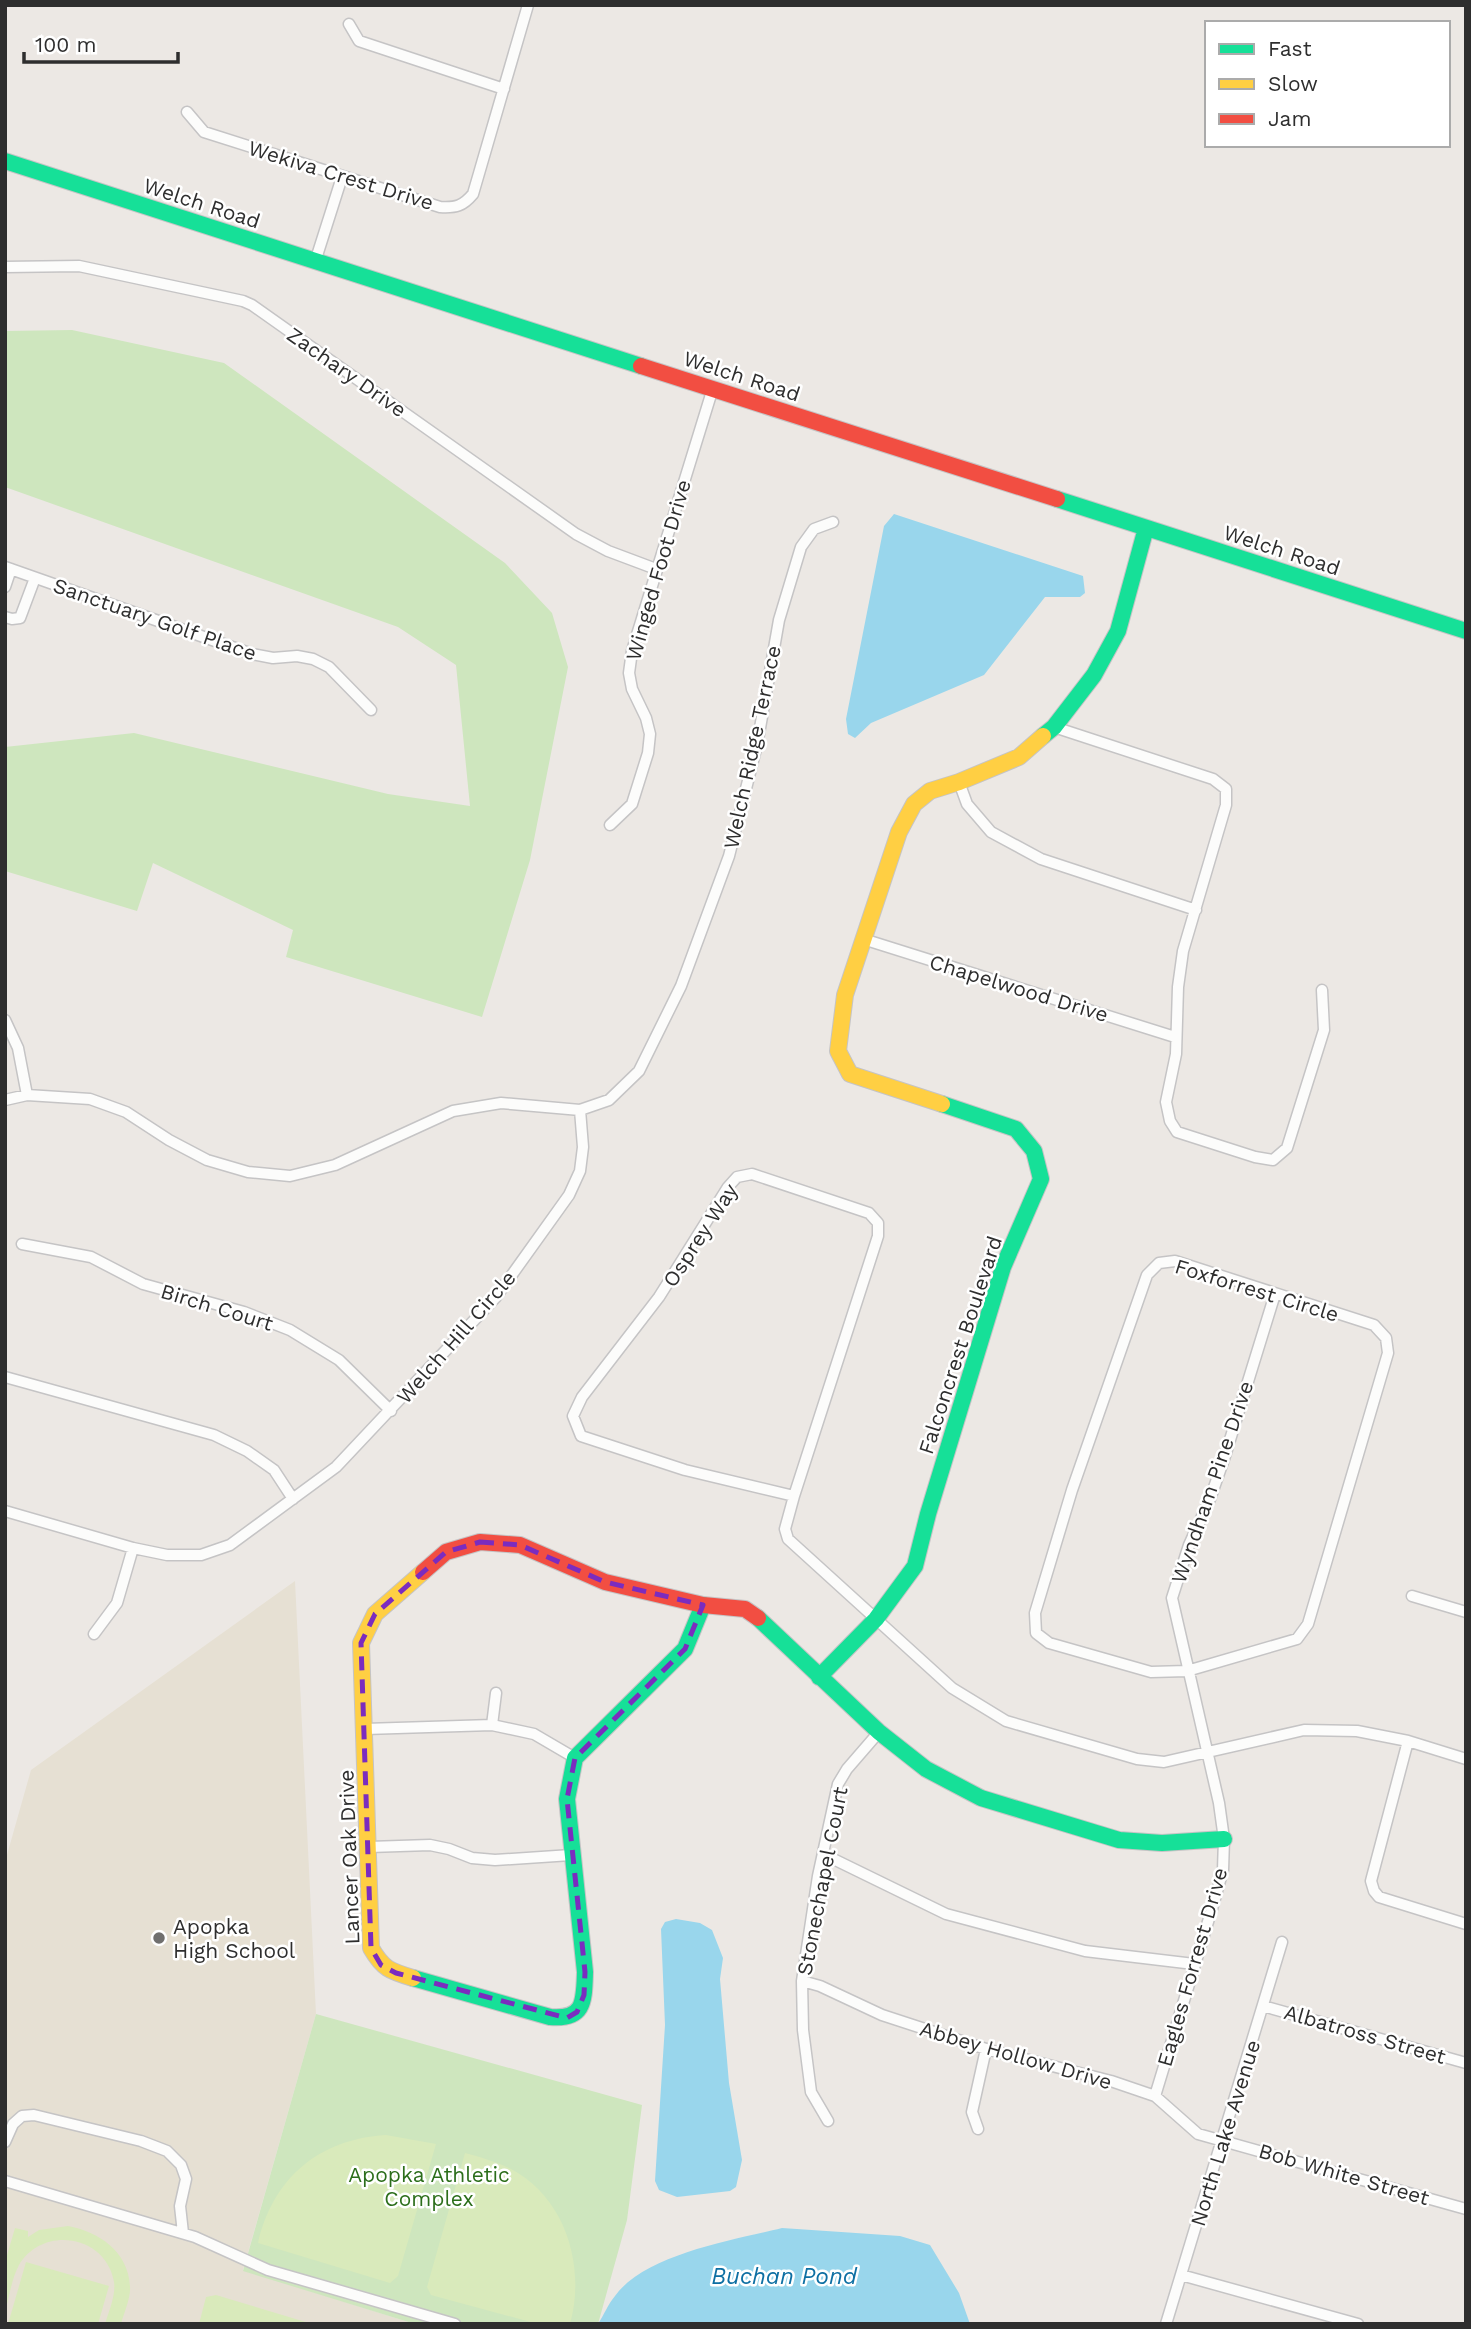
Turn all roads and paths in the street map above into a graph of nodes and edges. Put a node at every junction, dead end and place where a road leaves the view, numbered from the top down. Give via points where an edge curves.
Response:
1 (528, 5) edge
2 (349, 24) dead end
3 (504, 89) junction
4 (187, 112) dead end
5 (5, 161) edge
6 (342, 177) junction
7 (316, 262) junction
8 (5, 267) edge
9 (713, 388) junction
10 (833, 522) dead end
11 (1146, 528) junction
12 (8, 568) edge
13 (656, 569) junction
14 (35, 578) junction
15 (5, 587) edge
16 (5, 617) edge
17 (1466, 631) edge
18 (371, 710) dead end
19 (1054, 727) junction
20 (959, 782) junction
21 (610, 825) dead end
22 (1196, 910) junction
23 (863, 939) junction
24 (1322, 990) dead end
25 (5, 1020) edge
26 (1175, 1037) junction
27 (27, 1095) junction
28 (5, 1100) edge
29 (580, 1110) junction
30 (22, 1244) dead end
31 (1275, 1294) junction
32 (5, 1377) edge
33 (391, 1411) junction
34 (794, 1496) junction
35 (293, 1499) junction
36 (5, 1511) edge
37 (133, 1548) junction
38 (1412, 1595) dead end
39 (703, 1605) junction
40 (1466, 1612) edge
41 (876, 1619) junction
42 (94, 1634) dead end
43 (1187, 1671) junction
44 (819, 1677) junction
45 (496, 1693) dead end
46 (492, 1725) junction
47 (365, 1729) junction
48 (879, 1732) junction
49 (1408, 1741) junction
50 (1207, 1754) junction
51 (575, 1758) junction
52 (1466, 1759) edge
53 (1224, 1839) junction
54 (369, 1847) junction
55 (823, 1854) junction
56 (571, 1855) junction
57 (1466, 1924) edge
58 (1282, 1942) dead end
59 (1194, 1965) junction
60 (802, 1981) junction
61 (1263, 2006) junction
62 (986, 2049) junction
63 (1466, 2063) edge
64 (1155, 2096) junction
65 (828, 2121) dead end
66 (978, 2129) dead end
67 (1223, 2140) junction
68 (5, 2142) edge
69 (5, 2181) edge
70 (1466, 2209) edge
71 (183, 2233) junction
72 (1181, 2275) junction
73 (455, 2324) edge
74 (1166, 2324) edge
75 (1358, 2324) edge

1 - 3 street, Wekiva Crest Drive
2 - 3 street via 359,41
3 - 6 street, Wekiva Crest Drive via 473,194 465,204 440,207
4 - 6 street, Wekiva Crest Drive via 204,132
5 - 7 street, Welch Road
6 - 7 street
7 - 9 street, Welch Road
8 - 13 street, Zachary Drive via 79,266 252,305 576,534
9 - 11 street, Welch Road
9 - 13 street, Winged Foot Drive
10 - 29 street, Welch Ridge Terrace via 814,529 801,547 779,620 757,745 729,856 681,986 639,1071 609,1100
11 - 17 street, Welch Road
11 - 19 street, Falconcrest Boulevard via 1118,631 1094,675
12 - 14 street, Sanctuary Golf Place
12 - 15 street
13 - 21 street, Winged Foot Drive via 629,673 650,734 648,753 632,804
14 - 16 street via 20,618
14 - 18 street, Sanctuary Golf Place via 252,654 313,659 329,667
19 - 20 street, Falconcrest Boulevard via 1019,757
19 - 22 street via 1213,779 1226,789 1226,806
20 - 22 street via 967,804 991,832 1041,859
20 - 23 street, Falconcrest Boulevard via 930,790 914,804
22 - 26 street via 1183,951
23 - 26 street, Chapelwood Drive
23 - 41 street, Falconcrest Boulevard via 845,995 838,1051 850,1074 1016,1129 1034,1150 1041,1179 1003,1267 915,1566
24 - 26 street via 1324,1030 1287,1148 1273,1160 1177,1132 1166,1102
25 - 27 street via 18,1048
27 - 28 street
27 - 29 street via 90,1100 126,1112 207,1160 248,1172 290,1175 335,1165 453,1111 501,1103
29 - 33 street, Welch Hill Circle via 580,1171 569,1195 496,1297
30 - 33 street, Birch Court via 91,1257 143,1284 290,1330 339,1360
31 - 43 street, Wyndham Pine Drive via 1225,1456 1171,1598
31 - 43 street, Foxforrest Circle via 1374,1325 1386,1338 1388,1353 1308,1624 1297,1639
31 - 43 street, Foxforrest Circle via 1175,1261 1159,1263 1147,1275 1072,1490 1035,1614 1035,1633 1049,1643 1152,1672
32 - 35 street via 214,1435 274,1470
33 - 35 street, Welch Hill Circle via 336,1467
34 - 34 street, Osprey Way via 878,1236 878,1223 869,1213 752,1174 737,1177 728,1187 659,1297 582,1397 573,1416 581,1436 685,1470
34 - 41 street, Osprey Way via 785,1529 788,1539
35 - 37 street, Welch Hill Circle via 230,1545 201,1555
36 - 37 street, Welch Hill Circle
37 - 42 street via 117,1603
38 - 40 street
39 - 44 street, Lancer Oak Drive via 744,1609
39 - 47 street, Lancer Oak Drive via 605,1582 520,1545 480,1542 446,1552 375,1614 361,1643
39 - 51 street via 685,1649
41 - 44 street, Falconcrest Boulevard
41 - 50 street via 952,1688 1006,1721 1137,1759 1164,1762
43 - 50 street, Wyndham Pine Drive
44 - 48 street, Lancer Oak Drive
45 - 46 street
46 - 47 street
46 - 51 street via 534,1734
47 - 54 street, Lancer Oak Drive
48 - 53 street, Lancer Oak Drive via 926,1769 981,1798 1063,1824 1119,1840
48 - 55 street, Stonechapel Court via 838,1784
49 - 50 street via 1357,1731 1304,1730
49 - 52 street
49 - 57 street via 1371,1881 1374,1891 1379,1898
50 - 53 street, Eagles Forrest Drive
51 - 56 street, Lancer Oak Drive via 567,1799
53 - 59 street, Eagles Forrest Drive via 1223,1870
54 - 56 street via 430,1845 495,1860
54 - 56 street, Lancer Oak Drive via 371,1948 381,1965 460,1992 567,2018 577,2012 584,1995 585,1972
55 - 59 street via 946,1914 1085,1951
55 - 60 street, Stonechapel Court
58 - 61 street, North Lake Avenue
59 - 64 street, Eagles Forrest Drive
60 - 62 street, Abbey Hollow Drive via 882,2015
60 - 65 street, Stonechapel Court via 811,2092
61 - 63 street, Albatross Street
61 - 67 street, North Lake Avenue
62 - 64 street, Abbey Hollow Drive
62 - 66 street via 972,2112
64 - 67 street, Abbey Hollow Drive via 1198,2134
67 - 70 street, Bob White Street
67 - 72 street, North Lake Avenue
68 - 71 street via 13,2124 22,2116 34,2115 167,2151 181,2165 186,2179 180,2206
69 - 71 street
71 - 73 street via 268,2270
72 - 74 street, North Lake Avenue
72 - 75 street

